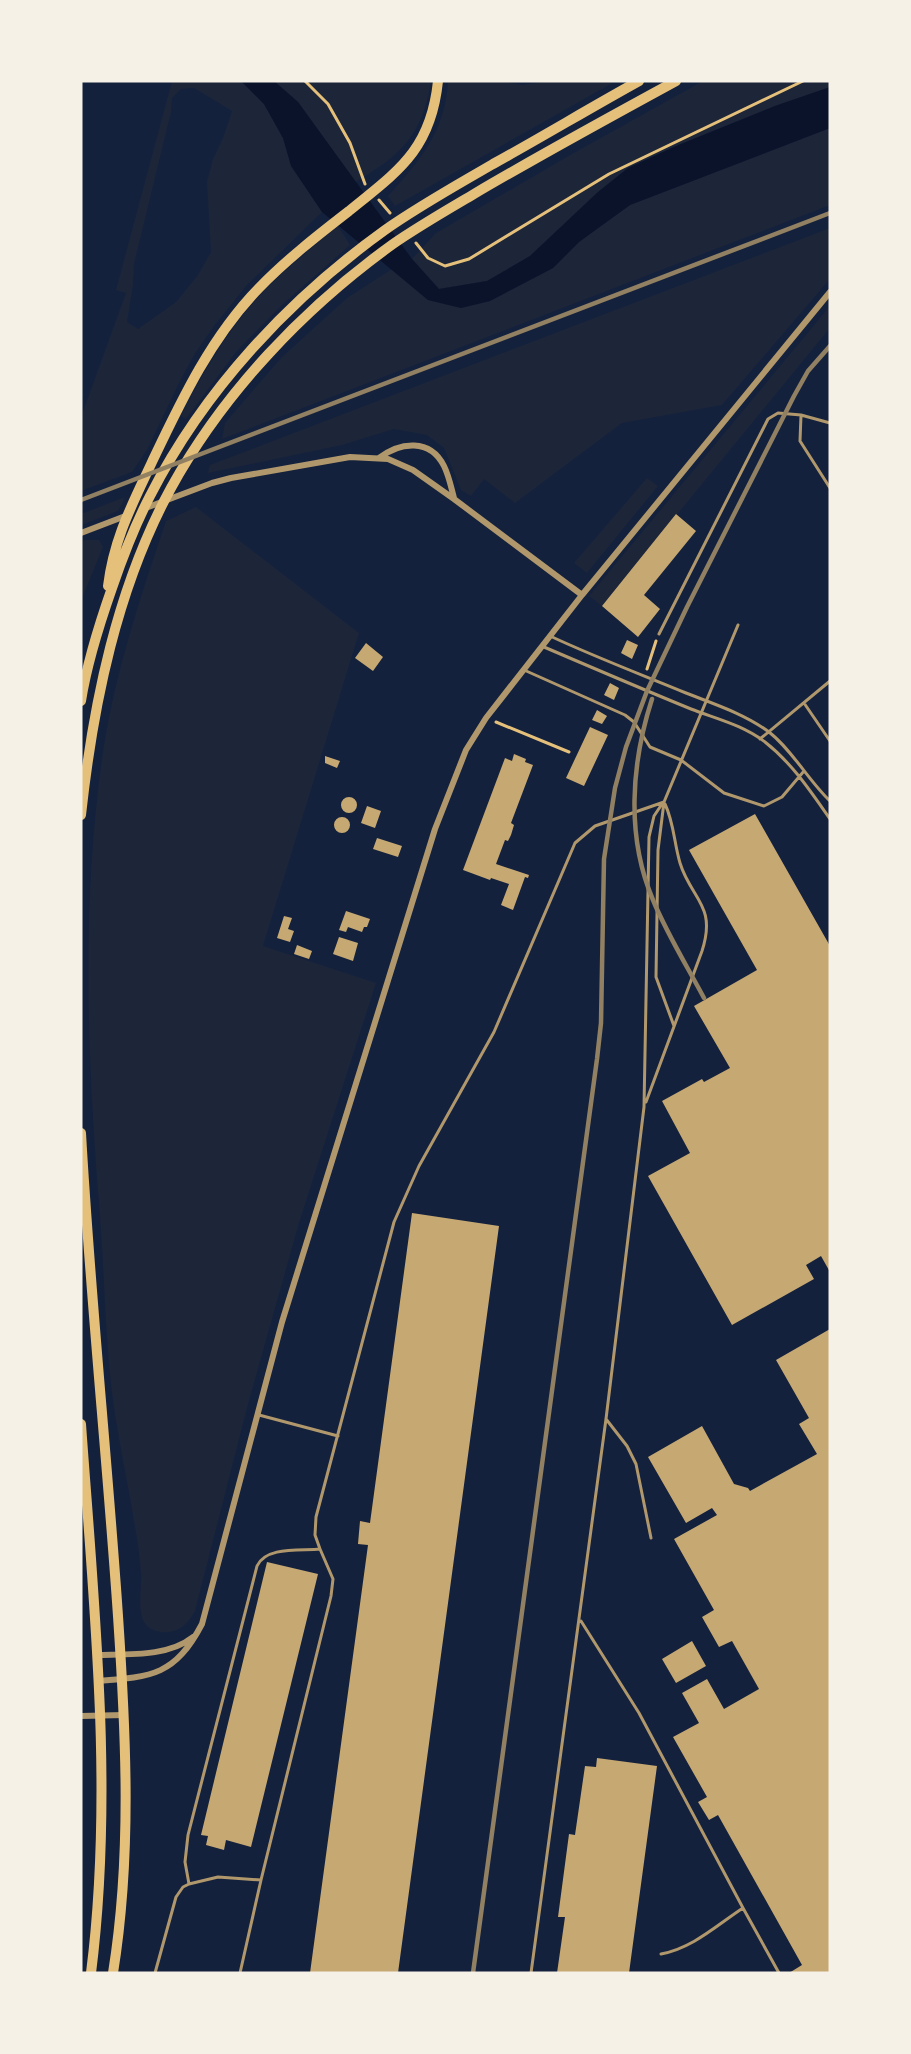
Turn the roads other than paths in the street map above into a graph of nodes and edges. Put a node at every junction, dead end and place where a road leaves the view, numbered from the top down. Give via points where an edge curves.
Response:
1 (438, 81) edge
2 (639, 81) edge
3 (676, 81) edge
4 (830, 292) edge
5 (801, 415) junction
6 (830, 423) edge
7 (379, 458) junction
8 (830, 488) edge
9 (454, 499) junction
10 (81, 533) edge
11 (582, 595) junction
12 (106, 604) junction
13 (738, 625) dead end
14 (659, 634) road end
15 (549, 636) junction
16 (542, 646) junction
17 (524, 670) junction
18 (830, 681) edge
19 (81, 701) edge
20 (705, 701) junction
21 (804, 702) junction
22 (700, 712) junction
23 (768, 732) junction
24 (760, 739) junction
25 (830, 741) edge
26 (681, 760) junction
27 (804, 771) junction
28 (799, 777) junction
29 (830, 801) edge
30 (664, 802) junction
31 (81, 815) edge
32 (830, 819) edge
33 (674, 1026) junction
34 (645, 1107) junction
35 (81, 1133) edge
36 (258, 1414) junction
37 (606, 1419) junction
38 (81, 1424) edge
39 (339, 1436) junction
40 (651, 1538) dead end
41 (320, 1549) junction
42 (580, 1619) junction
43 (198, 1632) junction
44 (120, 1654) junction
45 (97, 1655) junction
46 (122, 1680) junction
47 (98, 1682) junction
48 (124, 1715) junction
49 (81, 1716) edge
50 (100, 1716) junction
51 (261, 1880) junction
52 (189, 1884) junction
53 (743, 1908) junction
54 (662, 1954) dead end
55 (91, 1973) edge
56 (113, 1973) edge
57 (155, 1973) edge
58 (240, 1973) edge
59 (531, 1973) edge
60 (779, 1973) edge

1 - 12 main road via 426,130 410,157 387,181 268,280 237,313 203,362 120,531
2 - 12 main road via 421,207 381,234 297,303 258,342 184,438 137,523
3 - 31 main road via 527,163 393,244 307,316 267,356 211,427 157,517 108,656 90,739
4 - 11 street
5 - 6 lane
5 - 8 lane via 800,441
5 - 14 lane via 778,413 764,424
7 - 9 street via 412,470
7 - 9 street via 403,445 428,449 440,459
7 - 10 street via 342,458 222,480
9 - 11 street
11 - 15 street
12 - 19 main road
13 - 20 lane
15 - 16 street
15 - 20 lane
16 - 17 street
16 - 22 lane
17 - 26 lane via 625,715 650,747
17 - 36 street via 473,737 435,829 289,1300
18 - 21 lane
20 - 22 lane
20 - 23 lane
21 - 23 lane
21 - 25 lane
22 - 24 lane via 728,721
22 - 26 lane
23 - 24 lane
23 - 27 lane
24 - 28 lane
26 - 28 lane via 724,794 764,806 782,797
26 - 30 lane
27 - 28 lane
27 - 29 lane
28 - 32 lane
30 - 33 lane via 658,850 656,977
30 - 33 lane via 674,827 680,862 700,899 707,929
30 - 34 lane via 654,816 649,837
30 - 39 lane via 595,826 580,837 571,851 494,1032 400,1206 384,1253
33 - 34 lane
34 - 37 lane
35 - 44 main road
36 - 39 lane
36 - 43 street via 208,1607
37 - 40 lane via 636,1464
37 - 42 lane
38 - 45 main road
39 - 41 lane via 316,1517 315,1535
41 - 51 lane via 333,1579 331,1596
41 - 52 lane via 269,1554 257,1566 188,1835 185,1862
42 - 53 lane via 639,1713
42 - 59 lane
43 - 44 street via 172,1649
43 - 46 street via 171,1666 151,1675
44 - 45 street
44 - 46 main road
45 - 47 main road
46 - 47 street
46 - 48 main road
47 - 50 main road
48 - 50 street
48 - 56 main road via 125,1852
49 - 50 street
50 - 55 main road via 102,1838
51 - 52 lane via 218,1877
51 - 58 lane
52 - 57 lane via 176,1897
53 - 54 lane via 695,1941
53 - 60 lane

